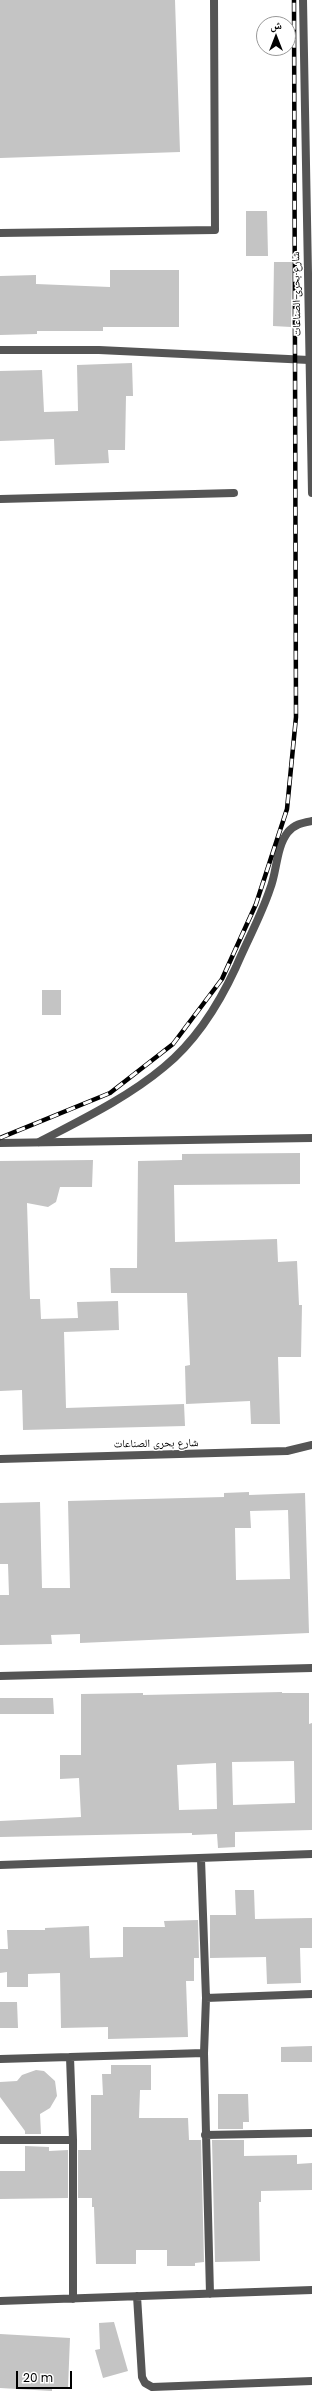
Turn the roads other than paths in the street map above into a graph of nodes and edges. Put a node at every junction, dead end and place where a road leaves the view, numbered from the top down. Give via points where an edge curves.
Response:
1 (214, 0) edge
2 (303, 0) edge
3 (0, 233) edge
4 (0, 350) edge
5 (311, 360) edge
6 (234, 493) dead end
7 (312, 493) edge
8 (0, 499) edge
9 (312, 821) edge
10 (312, 1138) edge
11 (40, 1142) junction
12 (0, 1143) edge
13 (312, 1445) edge
14 (0, 1459) edge
15 (312, 1668) edge
16 (0, 1676) edge
17 (312, 1854) edge
18 (201, 1859) junction
19 (0, 1865) edge
20 (312, 1994) edge
21 (206, 1998) junction
22 (204, 2053) junction
23 (70, 2057) junction
24 (0, 2059) edge
25 (312, 2133) edge
26 (205, 2135) junction
27 (0, 2140) edge
28 (73, 2140) junction
29 (312, 2290) edge
30 (210, 2294) junction
31 (137, 2296) junction
32 (73, 2299) junction
33 (0, 2301) edge
34 (312, 2381) edge

1 - 3 street via 215,230
2 - 5 street, شارع بحرى الصناعات
4 - 5 street via 99,350
5 - 7 street, شارع بحرى الصناعات
6 - 8 street
9 - 11 street via 295,825 287,833 271,889 224,992 207,1019 186,1044 164,1067 96,1112
10 - 11 street
11 - 12 street
13 - 14 street, شارع بحرى الصناعات via 287,1451
15 - 16 street
17 - 18 street
18 - 19 street
18 - 21 street
20 - 21 street
21 - 22 street
22 - 23 street
22 - 26 street
23 - 24 street
23 - 28 street
25 - 26 street
26 - 30 street
27 - 28 street
28 - 32 street
29 - 30 street
30 - 31 street
31 - 32 street
31 - 34 street via 142,2377 145,2383 152,2387
32 - 33 street

